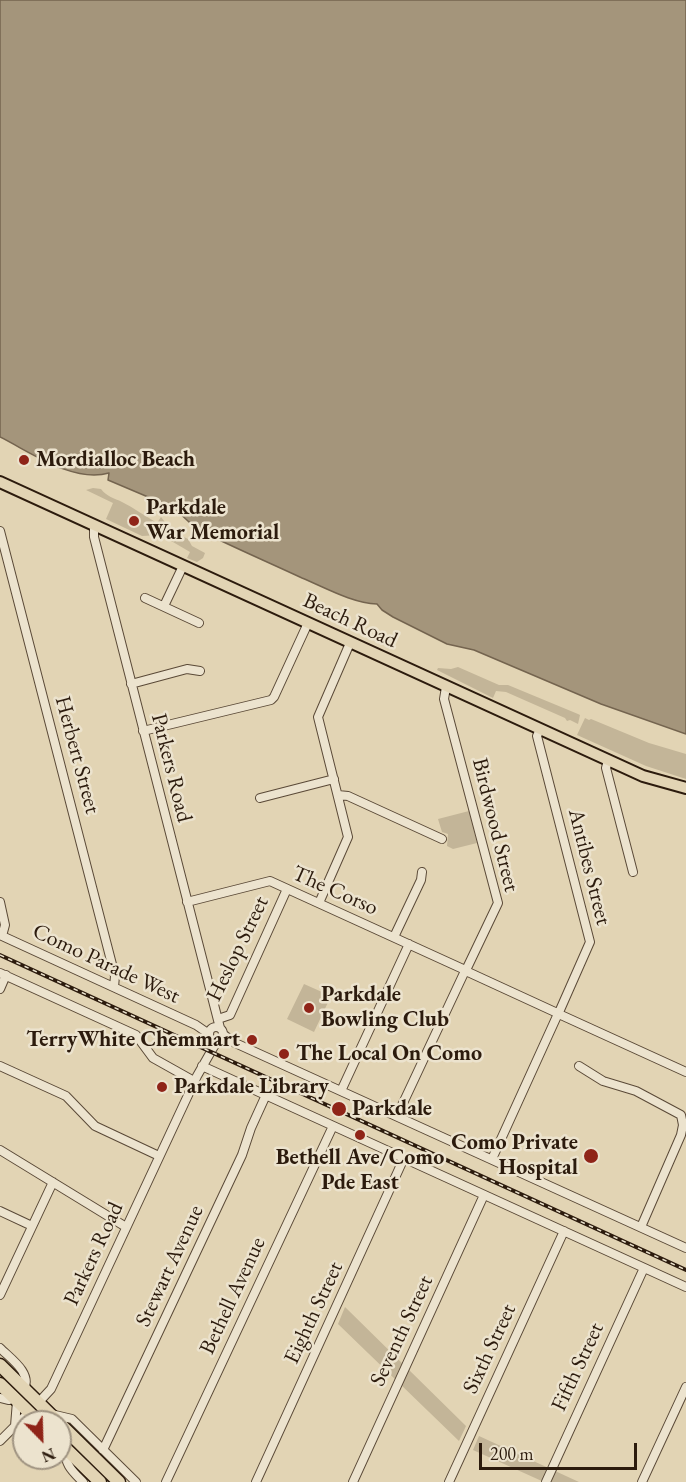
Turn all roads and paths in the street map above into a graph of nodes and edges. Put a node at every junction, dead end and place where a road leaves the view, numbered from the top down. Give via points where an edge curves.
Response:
1 (0, 482) edge
2 (94, 525) junction
3 (0, 531) edge
4 (183, 566) junction
5 (145, 598) dead end
6 (164, 606) junction
7 (199, 622) dead end
8 (308, 623) junction
9 (350, 643) junction
10 (200, 671) dead end
11 (131, 684) junction
12 (446, 687) junction
13 (540, 729) junction
14 (143, 731) junction
15 (608, 760) junction
16 (334, 779) junction
17 (686, 789) edge
18 (338, 795) junction
19 (260, 798) dead end
20 (442, 839) dead end
21 (422, 872) dead end
22 (633, 872) dead end
23 (286, 889) junction
24 (0, 902) edge
25 (187, 902) junction
26 (319, 903) junction
27 (1, 935) edge
28 (394, 937) junction
29 (409, 944) junction
30 (465, 971) junction
31 (3, 974) edge
32 (114, 987) junction
33 (0, 989) edge
34 (558, 1013) junction
35 (218, 1019) junction
36 (216, 1034) junction
37 (0, 1066) edge
38 (202, 1066) junction
39 (579, 1066) dead end
40 (686, 1071) edge
41 (196, 1078) junction
42 (341, 1091) junction
43 (266, 1095) junction
44 (397, 1116) junction
45 (333, 1126) junction
46 (0, 1150) edge
47 (159, 1156) junction
48 (404, 1158) junction
49 (492, 1159) junction
50 (53, 1182) junction
51 (484, 1195) junction
52 (0, 1211) edge
53 (32, 1226) junction
54 (126, 1227) junction
55 (641, 1227) junction
56 (564, 1231) junction
57 (686, 1248) edge
58 (644, 1268) junction
59 (686, 1287) edge
60 (0, 1295) edge
61 (0, 1348) edge
62 (0, 1365) edge
63 (0, 1384) edge
64 (686, 1387) edge
65 (18, 1396) junction
66 (0, 1398) edge
67 (23, 1410) edge
68 (23, 1410) edge
69 (32, 1410) edge
70 (72, 1419) edge
71 (12, 1429) edge
72 (72, 1436) edge
73 (0, 1441) edge
74 (103, 1450) junction
75 (72, 1455) edge
76 (71, 1470) edge
77 (83, 1482) edge
78 (100, 1482) edge
79 (119, 1482) edge
80 (136, 1482) edge
81 (166, 1482) edge
82 (256, 1482) edge
83 (353, 1482) edge
84 (449, 1482) edge
85 (546, 1482) edge
86 (642, 1482) edge

1 - 2 main road, Beach Road
2 - 4 main road, Beach Road
2 - 11 street, Parkers Road
3 - 32 street, Herbert Street via 115,976
4 - 6 street
4 - 8 main road, Beach Road
5 - 6 street
6 - 7 street
8 - 9 main road, Beach Road
8 - 14 street via 271,700
9 - 12 main road, Beach Road
9 - 16 street via 318,717
10 - 11 street via 187,669
11 - 14 street, Parkers Road
12 - 13 main road, Beach Road
12 - 30 street, Birdwood Street via 444,699 498,903
13 - 15 main road, Beach Road
13 - 34 street, Antibes Street via 537,736 590,942
14 - 25 street, Parkers Road
15 - 17 main road, Beach Road
15 - 22 street via 606,768
16 - 18 street
16 - 19 street
18 - 20 street
18 - 26 street via 348,837
21 - 28 street
23 - 25 street, The Corso via 264,882
23 - 26 street, The Corso
23 - 35 street, Heslop Street via 230,1015
24 - 27 street via 5,925
25 - 35 street, Parkers Road
26 - 28 street, The Corso
27 - 32 street, Como Parade West
28 - 29 street, The Corso
29 - 30 street, The Corso
29 - 42 street
30 - 34 street, The Corso
30 - 44 street, Birdwood Street
31 - 33 street
31 - 41 street via 136,1035 153,1058
32 - 36 street, Como Parade West
34 - 40 street, The Corso
34 - 49 street, Antibes Street
35 - 36 street, Parkers Road
36 - 38 street, Parkers Road
36 - 42 street, Como Parade West
37 - 47 street via 66,1096 95,1126
38 - 41 street, Parkers Road
38 - 43 street
39 - 55 street via 603,1081 636,1091 681,1115 681,1135
41 - 47 street, Parkers Road
42 - 44 street, Como Parade West
43 - 45 street
43 - 74 street, Stewart Avenue via 242,1155
44 - 49 street, Como Parade West
45 - 48 street
45 - 81 street, Bethell Avenue
46 - 50 street
47 - 54 street, Parkers Road
48 - 51 street
48 - 82 street, Eighth Street
49 - 55 street, Como Parade West
50 - 53 street
50 - 54 street
51 - 56 street
51 - 83 street, Seventh Street
52 - 53 street
53 - 60 street
54 - 69 street, Parkers Road via 51,1389
55 - 57 street, Como Parade West
56 - 58 street
56 - 84 street, Sixth Street
58 - 59 street
58 - 85 street, Fifth Street
61 - 65 street via 23,1371 26,1384
62 - 65 highway
63 - 65 highway
64 - 86 street
65 - 66 street
65 - 67 highway
65 - 68 street
70 - 74 street
71 - 73 street, Parkers Road
72 - 79 highway
74 - 80 street
75 - 78 highway
76 - 77 street

